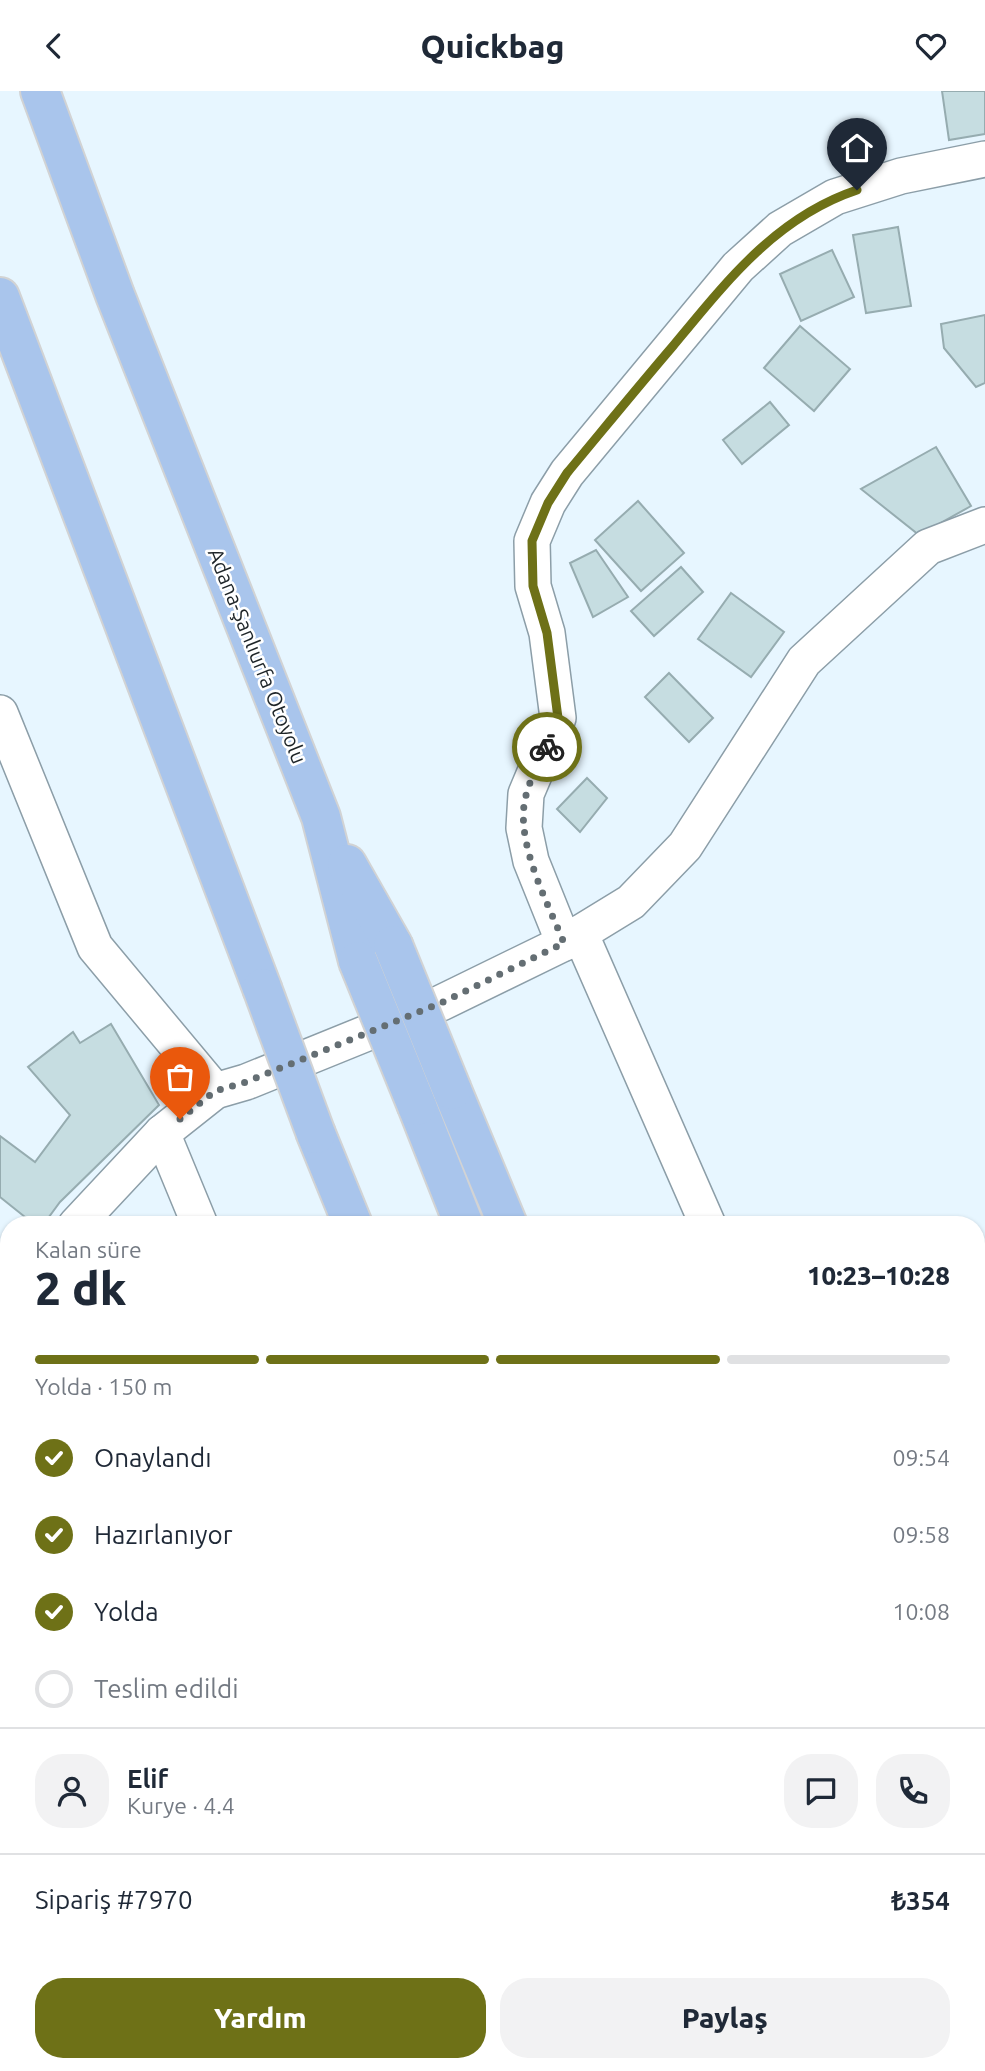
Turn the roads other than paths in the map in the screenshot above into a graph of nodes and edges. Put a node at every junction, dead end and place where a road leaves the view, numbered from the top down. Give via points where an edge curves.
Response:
1 (40, 91) edge
2 (985, 159) edge
3 (0, 297) edge
4 (985, 525) edge
5 (0, 713) edge
6 (321, 817) junction
7 (572, 938) junction
8 (215, 1091) junction
9 (162, 1133) junction
10 (84, 1216) edge
11 (196, 1216) edge
12 (348, 1216) edge
13 (460, 1216) edge
14 (504, 1216) edge
15 (704, 1216) edge

1 - 6 highway, Adana-Şanlıurfa Otoyolu via 115,295
2 - 7 street via 901,176 835,197 780,229 738,267 567,473 548,503 532,541 533,586 547,633 558,718 526,793 524,828 531,861
3 - 12 highway, bridge
4 - 7 street via 928,547 804,661 684,846 631,902
5 - 8 street via 95,947
6 - 13 highway, Adana-Şanlıurfa Otoyolu, bridge via 358,961
6 - 14 highway, bridge via 393,945
7 - 8 street via 441,1003
7 - 15 street
8 - 9 street
9 - 10 street
9 - 11 street

